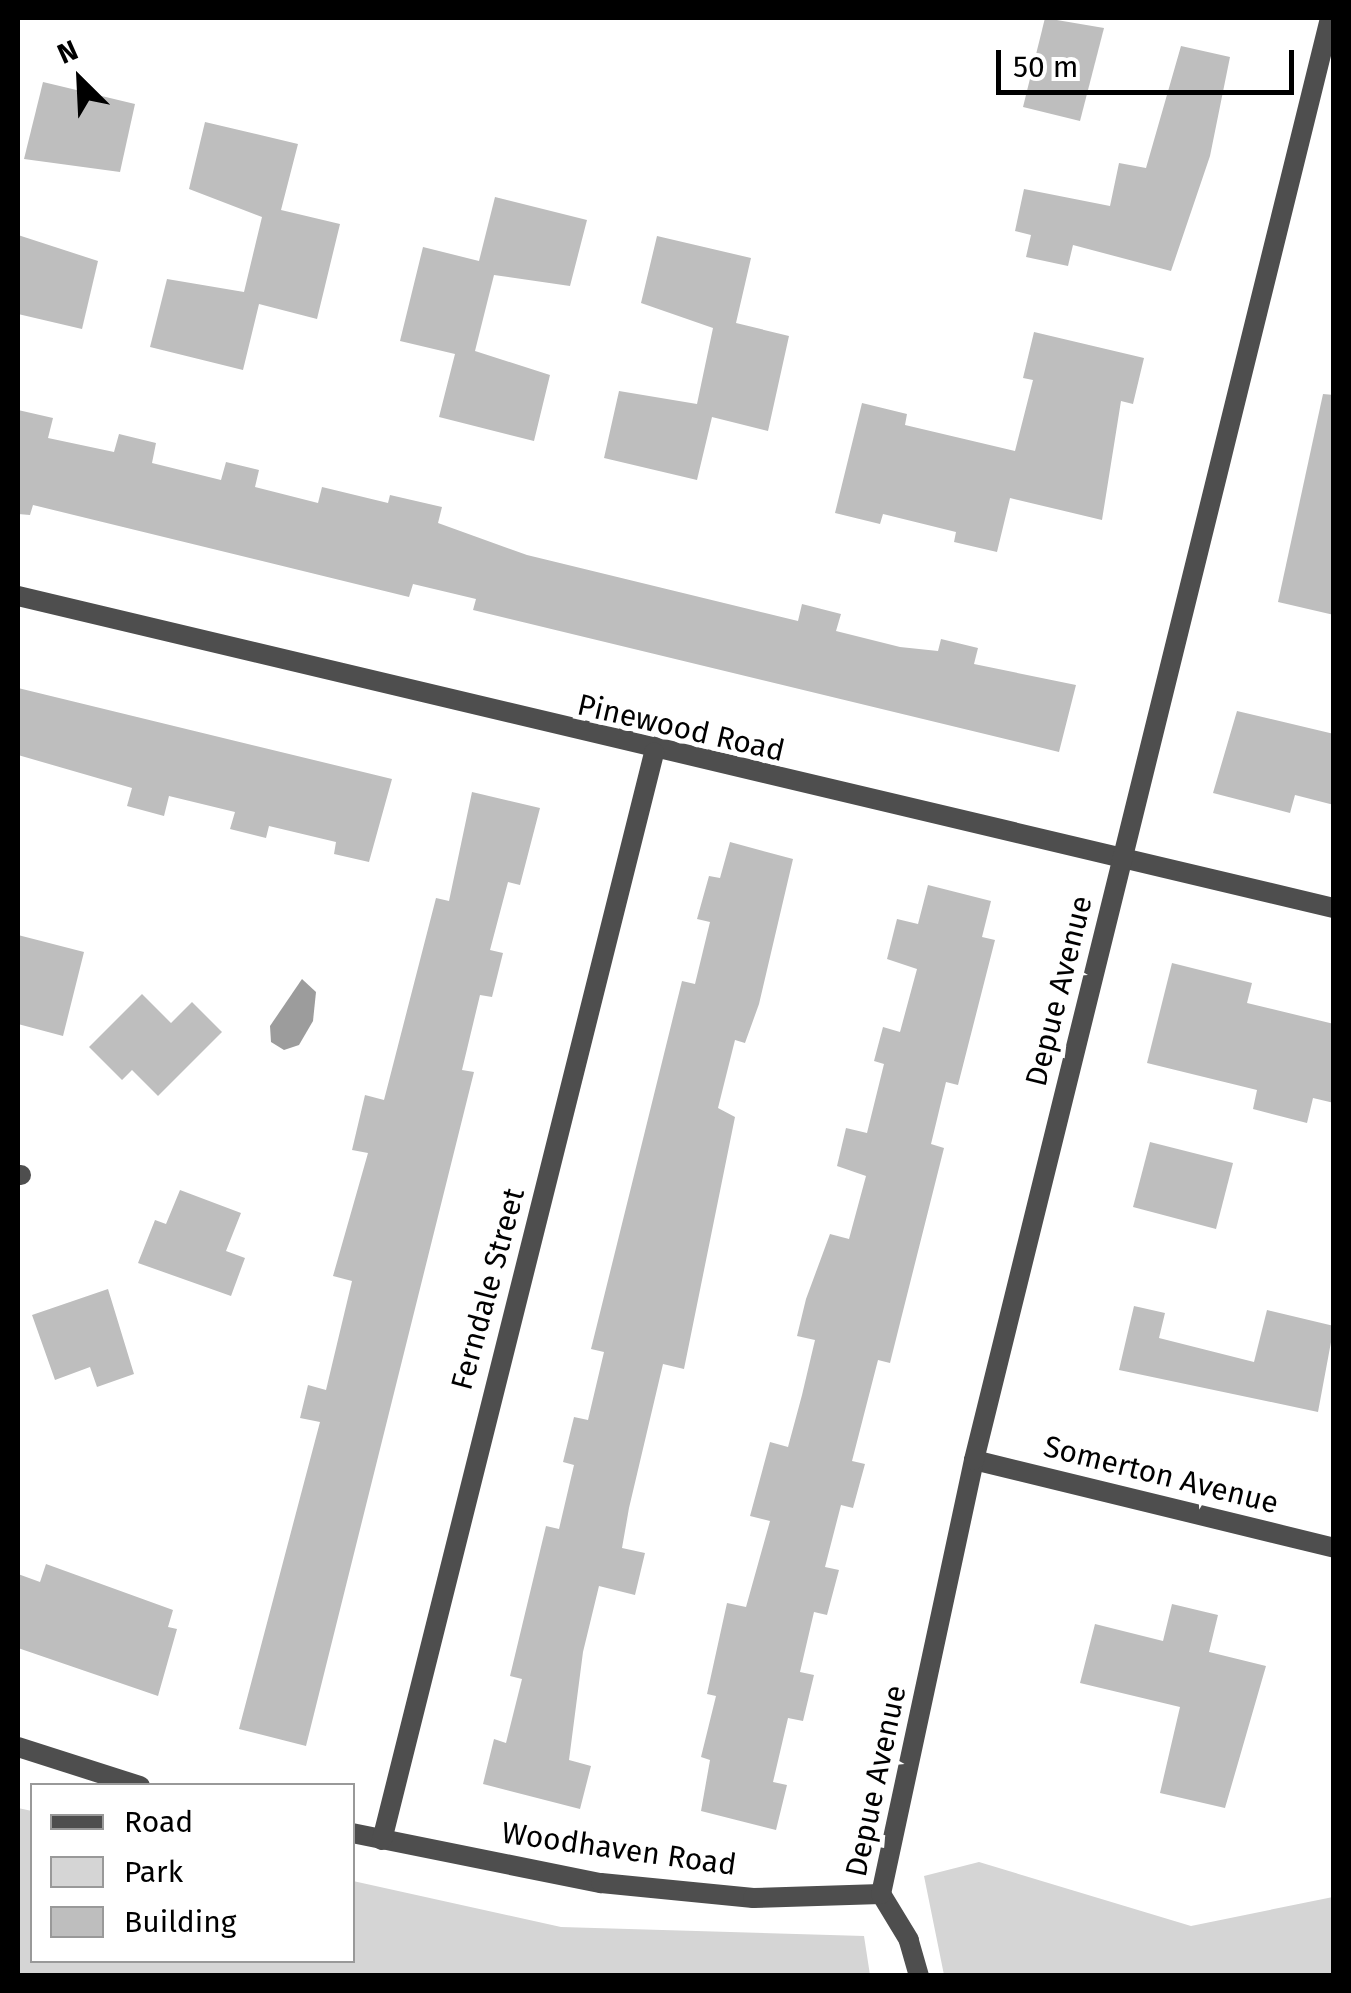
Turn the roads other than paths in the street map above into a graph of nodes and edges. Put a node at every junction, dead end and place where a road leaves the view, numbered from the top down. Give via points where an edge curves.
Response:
1 (1330, 18) edge
2 (18, 596) edge
3 (654, 753) junction
4 (1122, 862) junction
5 (1334, 908) edge
6 (974, 1460) junction
7 (1334, 1548) edge
8 (18, 1747) edge
9 (131, 1783) edge
10 (355, 1834) edge
11 (382, 1840) junction
12 (880, 1894) junction
13 (919, 1976) edge

1 - 4 street, Depue Avenue
2 - 3 street, Pinewood Road
3 - 4 street, Pinewood Road
3 - 11 street, Ferndale Street
4 - 5 street, Pinewood Road
4 - 6 street, Depue Avenue
6 - 7 street, Somerton Avenue
6 - 12 street, Depue Avenue
8 - 9 street
10 - 11 street, Woodhaven Road
11 - 12 street, Woodhaven Road via 601,1883 753,1898
12 - 13 street, Depue Avenue via 909,1940

